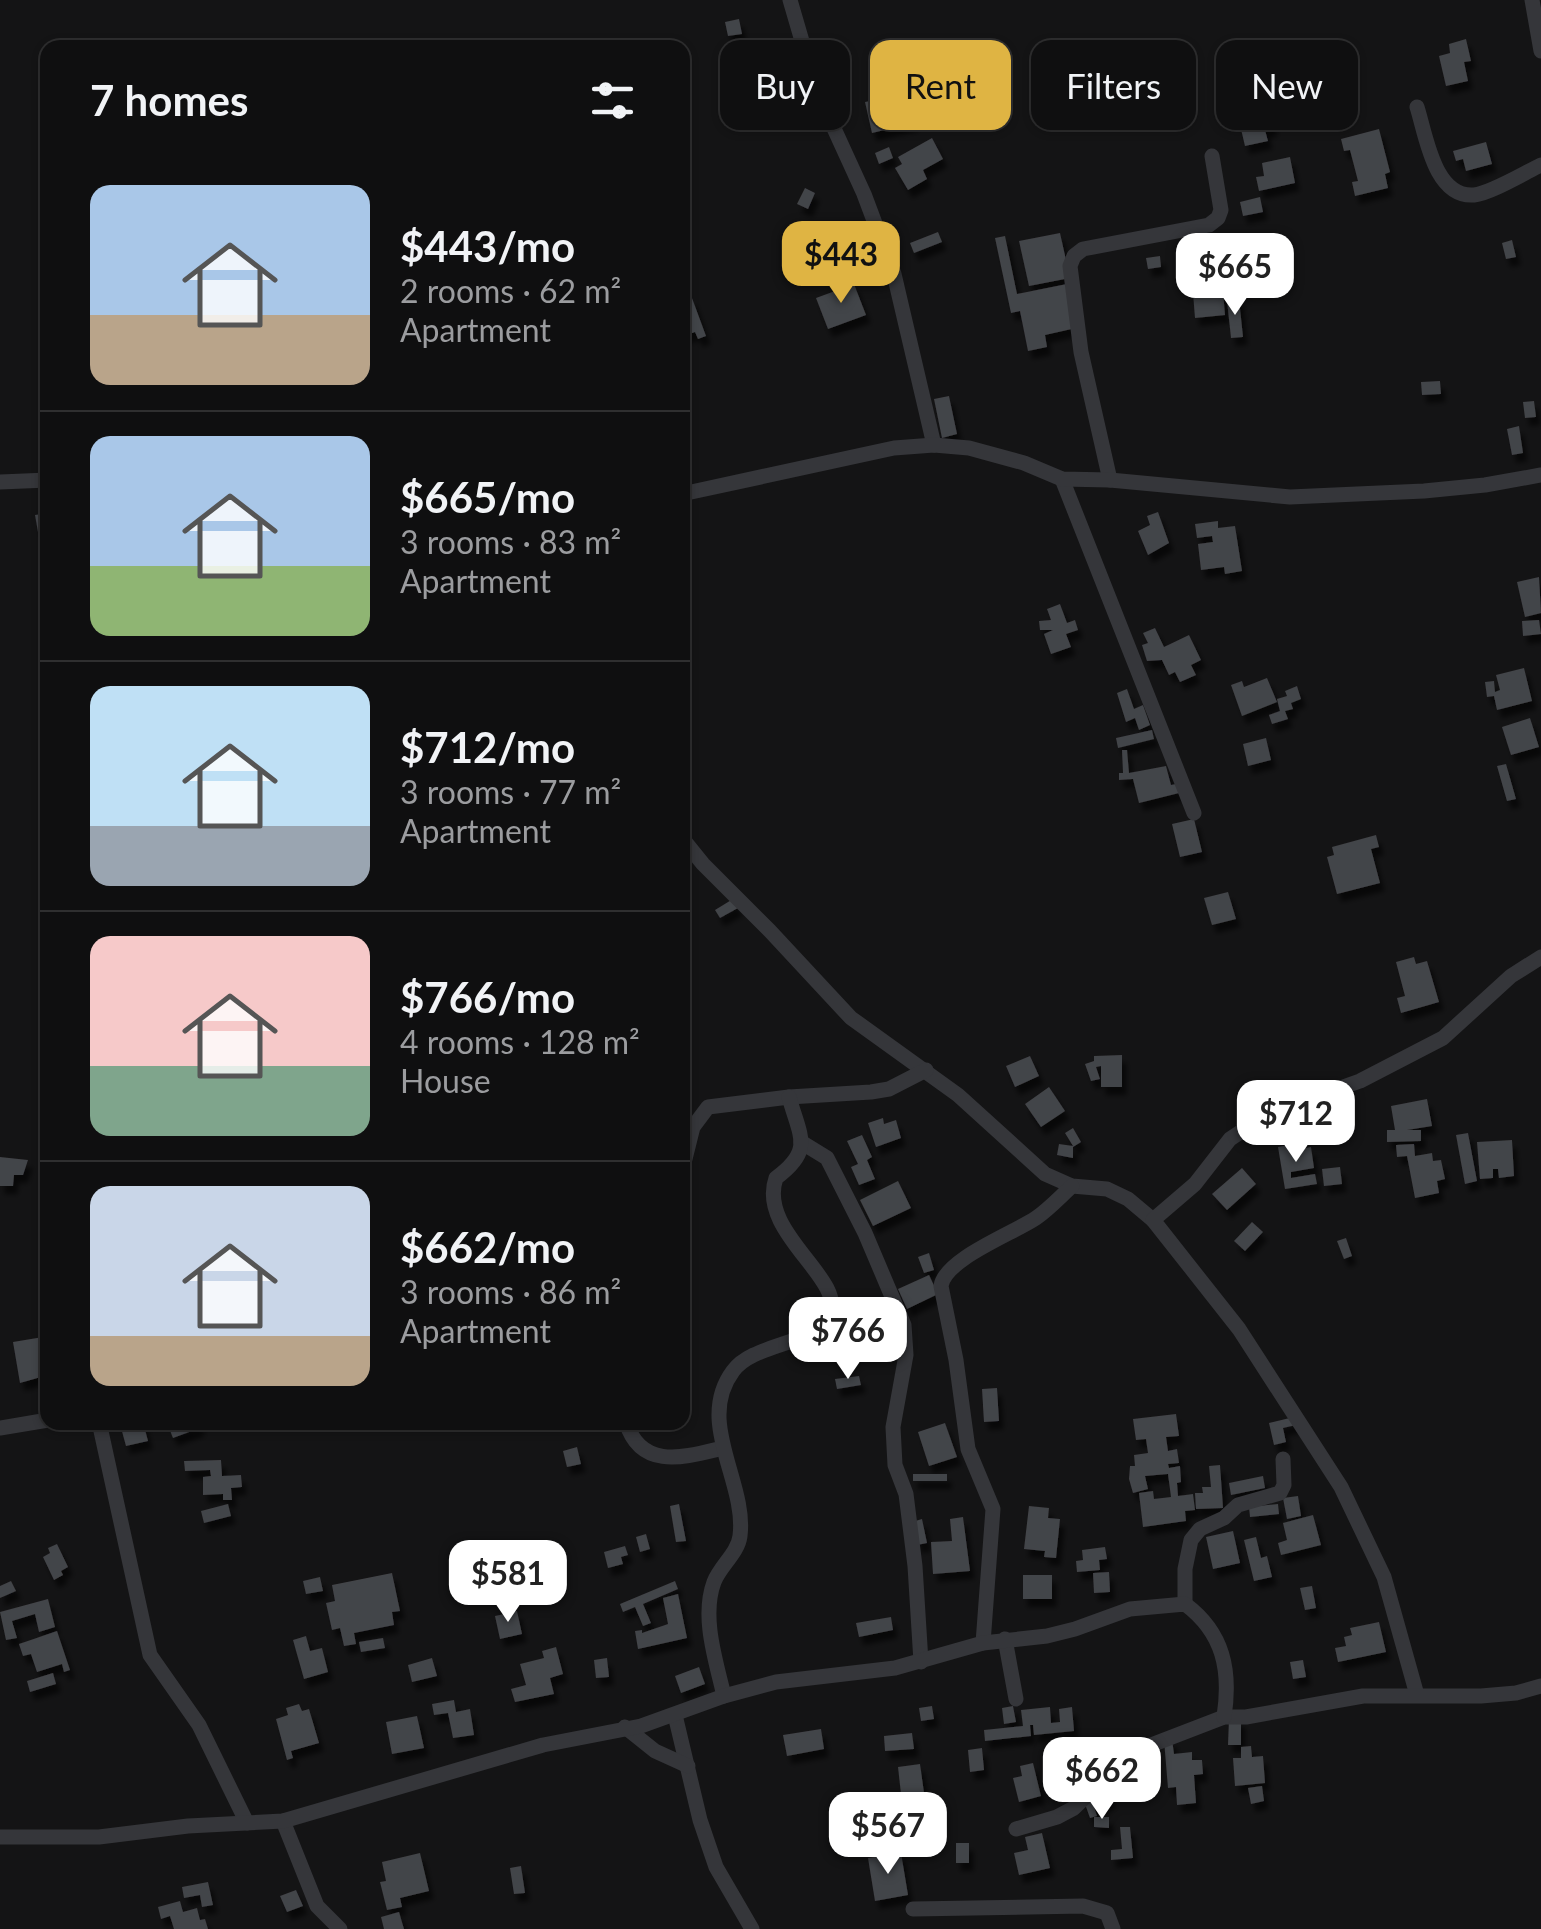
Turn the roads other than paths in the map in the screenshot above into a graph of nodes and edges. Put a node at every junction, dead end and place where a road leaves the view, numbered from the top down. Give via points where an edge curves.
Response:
1 (790, 0) edge
2 (1536, 5) edge
3 (1541, 51) edge
4 (1417, 107) dead end
5 (1212, 156) dead end
6 (1541, 165) edge
7 (934, 445) junction
8 (1541, 474) edge
9 (1062, 479) junction
10 (40, 480) edge
11 (1110, 480) junction
12 (0, 482) edge
13 (690, 492) edge
14 (1194, 812) dead end
15 (690, 848) edge
16 (1541, 957) edge
17 (926, 1070) junction
18 (789, 1097) junction
19 (690, 1139) edge
20 (802, 1142) junction
21 (1072, 1186) junction
22 (1153, 1220) junction
23 (40, 1421) edge
24 (0, 1428) edge
25 (101, 1430) edge
26 (629, 1430) edge
27 (723, 1448) junction
28 (1283, 1459) dead end
29 (1185, 1604) junction
30 (1005, 1639) junction
31 (984, 1643) junction
32 (922, 1662) junction
33 (1541, 1686) edge
34 (1417, 1694) junction
35 (724, 1696) junction
36 (1016, 1699) dead end
37 (674, 1715) junction
38 (1224, 1717) junction
39 (625, 1727) junction
40 (688, 1766) junction
41 (283, 1821) junction
42 (247, 1823) junction
43 (1016, 1829) dead end
44 (0, 1837) edge
45 (913, 1909) dead end
46 (340, 1929) edge
47 (752, 1929) edge
48 (1113, 1929) edge

1 - 7 street via 816,89 894,274
2 - 3 street
4 - 6 street via 1440,175 1459,192 1476,195
5 - 11 street via 1220,210 1209,225 1083,249 1070,266
7 - 9 street via 969,448
7 - 13 street
8 - 11 street via 1424,491 1290,497
9 - 11 street
9 - 14 street
10 - 12 street
15 - 17 street via 850,1018
16 - 22 street via 1442,1038 1230,1139 1195,1184
17 - 18 street via 889,1089
17 - 21 street via 1046,1174
18 - 19 street via 708,1107
18 - 20 street
20 - 27 street via 794,1165 776,1178 772,1203 826,1285 830,1314 820,1326 751,1354 732,1372 719,1414
20 - 32 street via 827,1158 904,1325 906,1355 892,1427 906,1494
21 - 22 street via 1107,1189
21 - 31 street via 1038,1216 942,1277 968,1449 993,1510
22 - 34 street via 1240,1329 1340,1488 1384,1578
23 - 24 street
25 - 42 street via 150,1654 199,1725
26 - 27 street via 648,1453 687,1456
27 - 35 street via 740,1535 712,1586 710,1605
28 - 29 street via 1280,1493 1238,1505 1191,1540
29 - 30 street via 1130,1608 1047,1636
29 - 38 street via 1217,1639 1229,1685
30 - 31 street
30 - 36 street
31 - 32 street
32 - 35 street
33 - 34 street via 1480,1696
34 - 38 street
35 - 37 street
37 - 39 street
37 - 40 street
38 - 43 street via 1146,1746 1074,1808
39 - 40 street
39 - 41 street
40 - 47 street via 716,1867
41 - 42 street
41 - 46 street via 317,1906
42 - 44 street via 99,1837
45 - 48 street via 1083,1906 1107,1913

